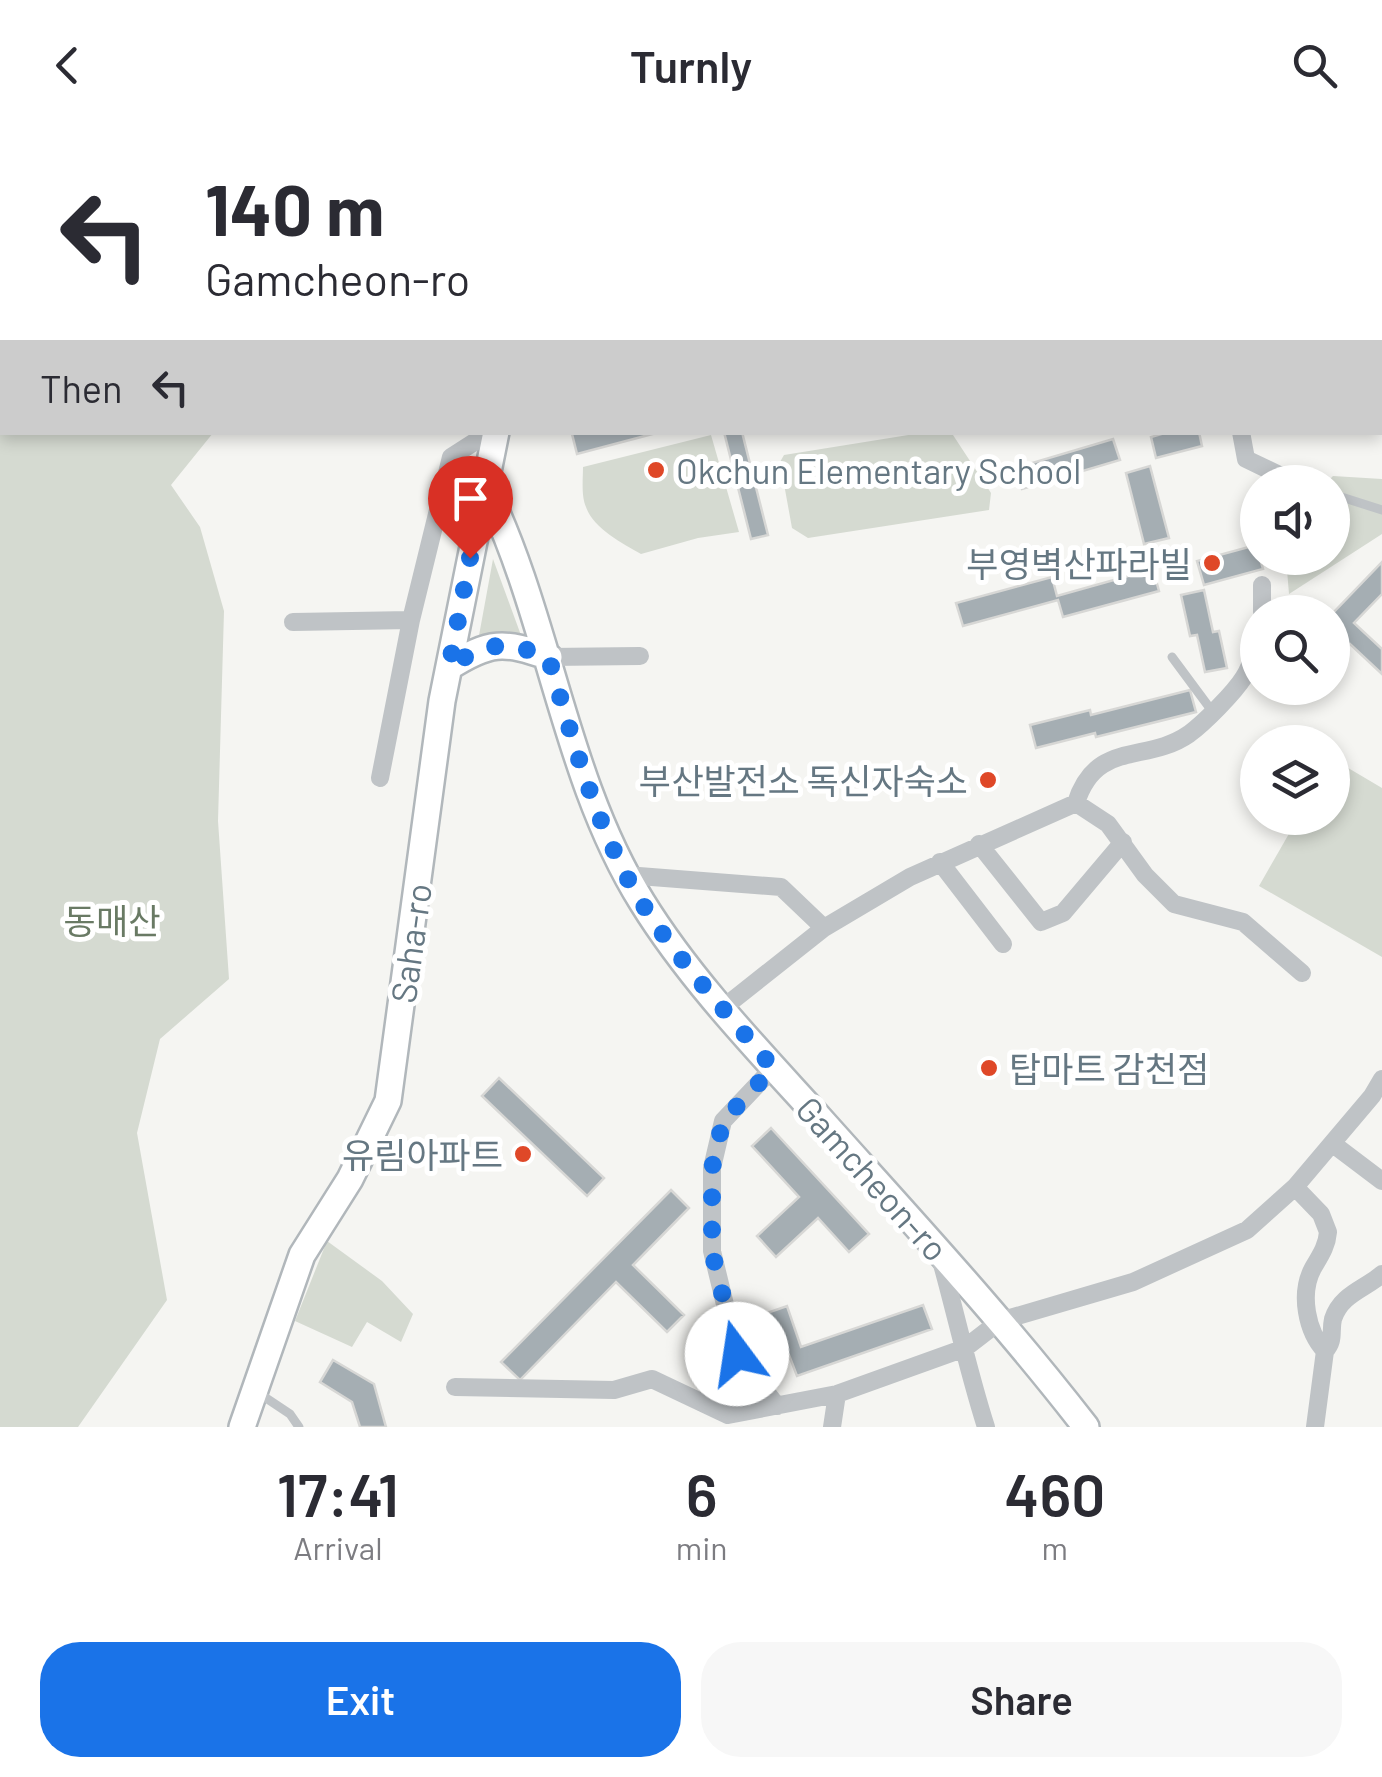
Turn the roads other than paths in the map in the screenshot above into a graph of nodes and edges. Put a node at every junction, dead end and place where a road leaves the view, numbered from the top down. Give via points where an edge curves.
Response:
1 (488, 435) edge
2 (492, 435) edge
3 (1242, 435) edge
4 (1260, 465) edge
5 (484, 485) junction
6 (1350, 500) edge
7 (1382, 510) edge
8 (1262, 585) dead end
9 (1262, 595) edge
10 (410, 620) junction
11 (293, 622) dead end
12 (548, 656) junction
13 (640, 656) dead end
14 (1172, 657) dead end
15 (449, 667) junction
16 (1240, 681) edge
17 (1212, 711) junction
18 (380, 778) dead end
19 (1076, 803) junction
20 (1123, 842) junction
21 (979, 844) junction
22 (940, 862) junction
23 (626, 875) junction
24 (824, 928) junction
25 (1003, 944) dead end
26 (1302, 973) dead end
27 (723, 1008) junction
28 (773, 1068) junction
29 (1382, 1079) edge
30 (1333, 1144) junction
31 (1382, 1181) edge
32 (1295, 1187) junction
33 (939, 1252) junction
34 (1382, 1274) edge
35 (1000, 1321) junction
36 (964, 1348) junction
37 (1325, 1351) junction
38 (455, 1387) dead end
39 (254, 1391) junction
40 (837, 1394) junction
41 (778, 1406) junction
42 (242, 1427) edge
43 (299, 1427) edge
44 (832, 1427) edge
45 (986, 1427) edge
46 (1086, 1427) edge
47 (1315, 1427) edge

1 - 10 street via 450,457
2 - 5 main road, Saha-ro
3 - 4 street via 1246,458
5 - 12 main road, Gamcheon-ro via 508,532
5 - 15 main road, Saha-ro
6 - 7 lane
8 - 9 street
10 - 11 street
10 - 18 street
12 - 13 street
12 - 15 main road via 498,644
12 - 23 main road, Gamcheon-ro
14 - 17 lane
15 - 39 main road, Saha-ro via 388,1102 302,1256
16 - 17 street
17 - 19 street via 1188,734 1108,759 1082,782
19 - 20 street
19 - 21 street
20 - 21 street via 1064,913 1041,922
20 - 26 street via 1174,904 1243,922
21 - 22 street
22 - 24 street
22 - 25 street
23 - 24 street via 782,887
23 - 27 main road, Gamcheon-ro
24 - 27 street
27 - 28 main road, Gamcheon-ro
28 - 33 main road, Gamcheon-ro
28 - 41 street via 723,1121 712,1168 712,1252 737,1354
29 - 30 street
30 - 31 street
30 - 32 street
32 - 35 street via 1247,1230 1133,1282
32 - 37 street via 1328,1232 1309,1282 1307,1310 1311,1336
33 - 35 main road, Gamcheon-ro
33 - 36 street
34 - 37 street via 1347,1297
35 - 36 street
35 - 46 main road, Gamcheon-ro
36 - 40 street
36 - 45 street
37 - 47 street
38 - 41 street via 614,1390 652,1380 728,1414
39 - 42 main road, Saha-ro
39 - 43 lane
40 - 41 street
40 - 44 street

